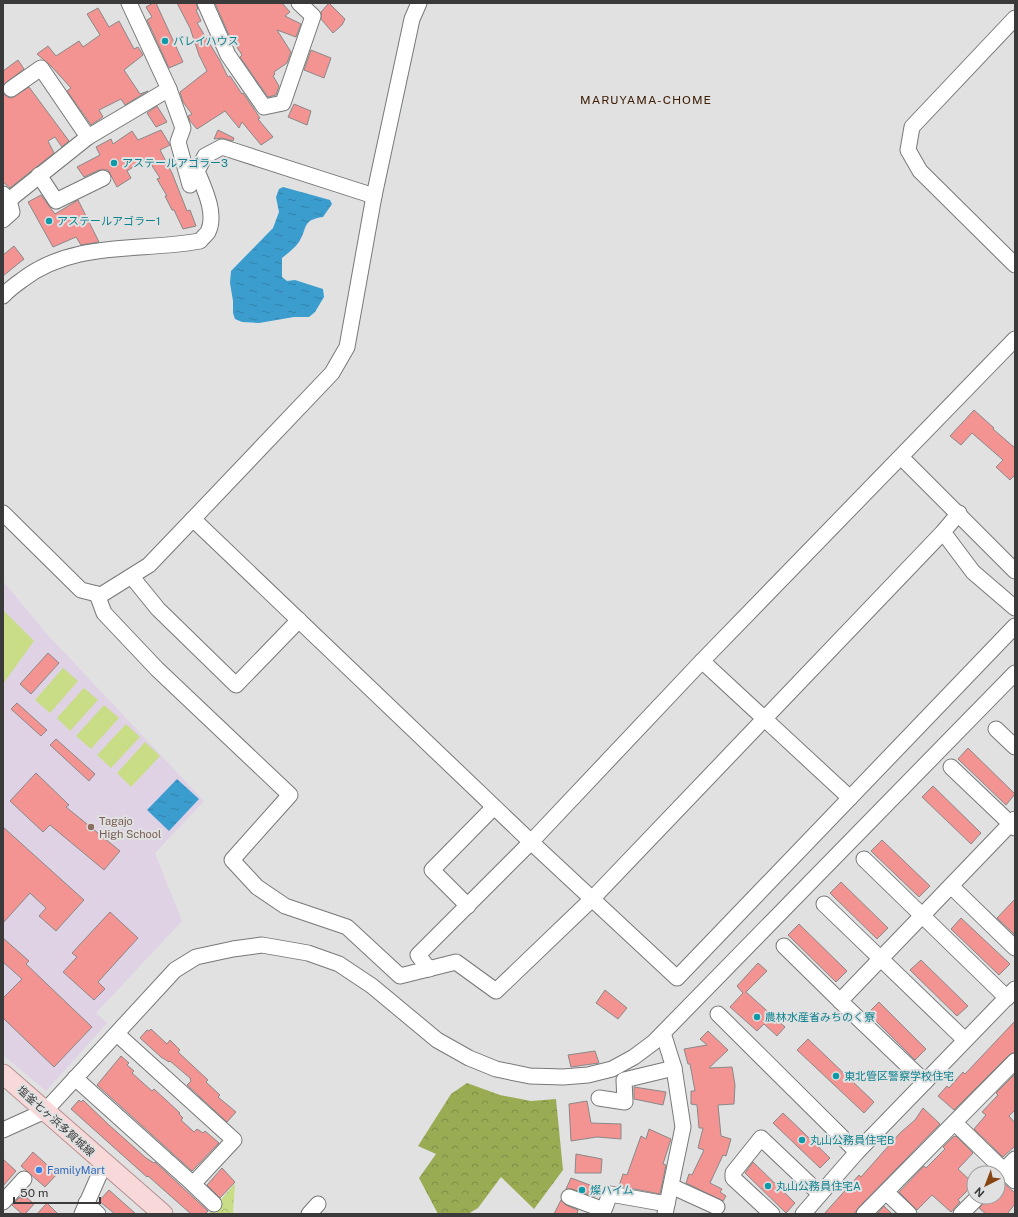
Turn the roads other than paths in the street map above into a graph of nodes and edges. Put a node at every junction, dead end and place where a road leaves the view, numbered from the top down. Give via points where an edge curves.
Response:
1 (129, 3) edge
2 (205, 3) edge
3 (299, 3) edge
4 (419, 3) edge
5 (1015, 18) edge
6 (11, 89) dead end
7 (168, 89) junction
8 (88, 137) junction
9 (39, 175) junction
10 (103, 178) dead end
11 (190, 185) dead end
12 (374, 196) junction
13 (6, 197) edge
14 (3, 220) edge
15 (1015, 265) edge
16 (3, 296) edge
17 (1015, 338) edge
18 (901, 456) junction
19 (3, 512) edge
20 (959, 513) junction
21 (193, 518) junction
22 (943, 532) junction
23 (1015, 571) edge
24 (132, 577) junction
25 (97, 594) junction
26 (1015, 608) edge
27 (299, 620) junction
28 (1015, 626) edge
29 (702, 661) junction
30 (1015, 673) edge
31 (764, 719) junction
32 (996, 729) dead end
33 (1015, 747) edge
34 (951, 767) dead end
35 (850, 798) junction
36 (494, 807) junction
37 (1013, 824) edge
38 (531, 842) junction
39 (864, 859) dead end
40 (951, 886) junction
41 (592, 899) junction
42 (824, 904) dead end
43 (468, 906) junction
44 (923, 915) junction
45 (784, 946) dead end
46 (1015, 948) edge
47 (882, 958) junction
48 (429, 969) junction
49 (1011, 993) edge
50 (840, 1000) junction
51 (718, 1014) dead end
52 (663, 1033) junction
53 (117, 1034) junction
54 (965, 1040) junction
55 (1015, 1061) edge
56 (674, 1068) junction
57 (3, 1074) edge
58 (75, 1078) junction
59 (925, 1082) junction
60 (599, 1098) dead end
61 (45, 1111) junction
62 (955, 1123) junction
63 (3, 1130) edge
64 (857, 1152) junction
65 (1015, 1159) edge
66 (104, 1164) junction
67 (994, 1165) edge
68 (1006, 1168) edge
69 (1006, 1176) edge
70 (24, 1179) dead end
71 (1015, 1181) edge
72 (193, 1184) junction
73 (671, 1186) junction
74 (886, 1192) junction
75 (820, 1194) junction
76 (569, 1197) dead end
77 (3, 1202) edge
78 (214, 1204) dead end
79 (970, 1205) edge
80 (717, 1208) dead end
81 (84, 1209) edge
82 (666, 1209) edge
83 (98, 1214) edge
84 (164, 1214) edge
85 (772, 1214) edge
86 (803, 1214) edge
87 (864, 1214) edge
88 (909, 1214) edge
89 (961, 1214) edge

1 - 7 street
2 - 3 street via 228,55 264,106 283,103 313,16
4 - 12 street via 412,19
5 - 15 street via 912,127 908,150 920,171
6 - 8 street via 40,68
7 - 8 street
7 - 11 street via 183,128 178,142
8 - 9 street
9 - 10 street via 56,201
9 - 13 street
12 - 16 street via 222,148 204,156 198,171 212,220 208,232 200,241 77,254 37,269
12 - 21 street via 347,347 332,373
13 - 14 street via 12,212
17 - 18 street
18 - 20 street
18 - 29 street
19 - 25 street via 80,590
20 - 22 street
20 - 23 street
21 - 24 street via 149,565
21 - 27 street
22 - 26 street via 973,572
22 - 31 street
24 - 25 street via 101,595
24 - 27 street via 158,609 236,685
25 - 48 street via 104,613 163,674 290,795 232,860 257,887 285,906 347,927 400,976
27 - 36 street
28 - 35 street
29 - 31 street
29 - 38 street
30 - 52 street
31 - 35 street
31 - 41 street
32 - 33 street
34 - 37 street
35 - 41 street via 677,978
36 - 38 street
36 - 43 street via 432,870
37 - 40 street
38 - 41 street
38 - 43 street
39 - 44 street
40 - 44 street
40 - 46 street
41 - 48 street via 496,991 456,962
42 - 47 street
43 - 48 street via 418,955
44 - 47 street
44 - 49 street
45 - 50 street
47 - 50 street
47 - 54 street
49 - 54 street
50 - 59 street
51 - 64 street
52 - 53 street via 629,1060 612,1069 563,1077 530,1076 496,1069 469,1058 437,1040 372,986 339,964 308,953 262,945 196,958 175,970
52 - 56 street
53 - 58 street
53 - 72 street via 234,1140
54 - 59 street
55 - 62 street
56 - 60 street via 624,1080 625,1102
56 - 73 street via 683,1127
57 - 61 main road, 塩釜七ヶ浜多賀城線
58 - 61 street
58 - 72 street
59 - 64 street
61 - 63 street
61 - 66 main road, 塩釜七ヶ浜多賀城線
62 - 67 street
62 - 74 street
64 - 75 street
65 - 68 street
66 - 81 street
66 - 84 main road, 塩釜七ヶ浜多賀城線
69 - 71 street
70 - 77 street
72 - 78 street
73 - 80 street
73 - 82 street
74 - 87 street
74 - 88 street
75 - 85 street via 760,1138 733,1173 733,1178
75 - 86 street
76 - 82 street via 604,1210 610,1194
79 - 89 street
81 - 83 street

